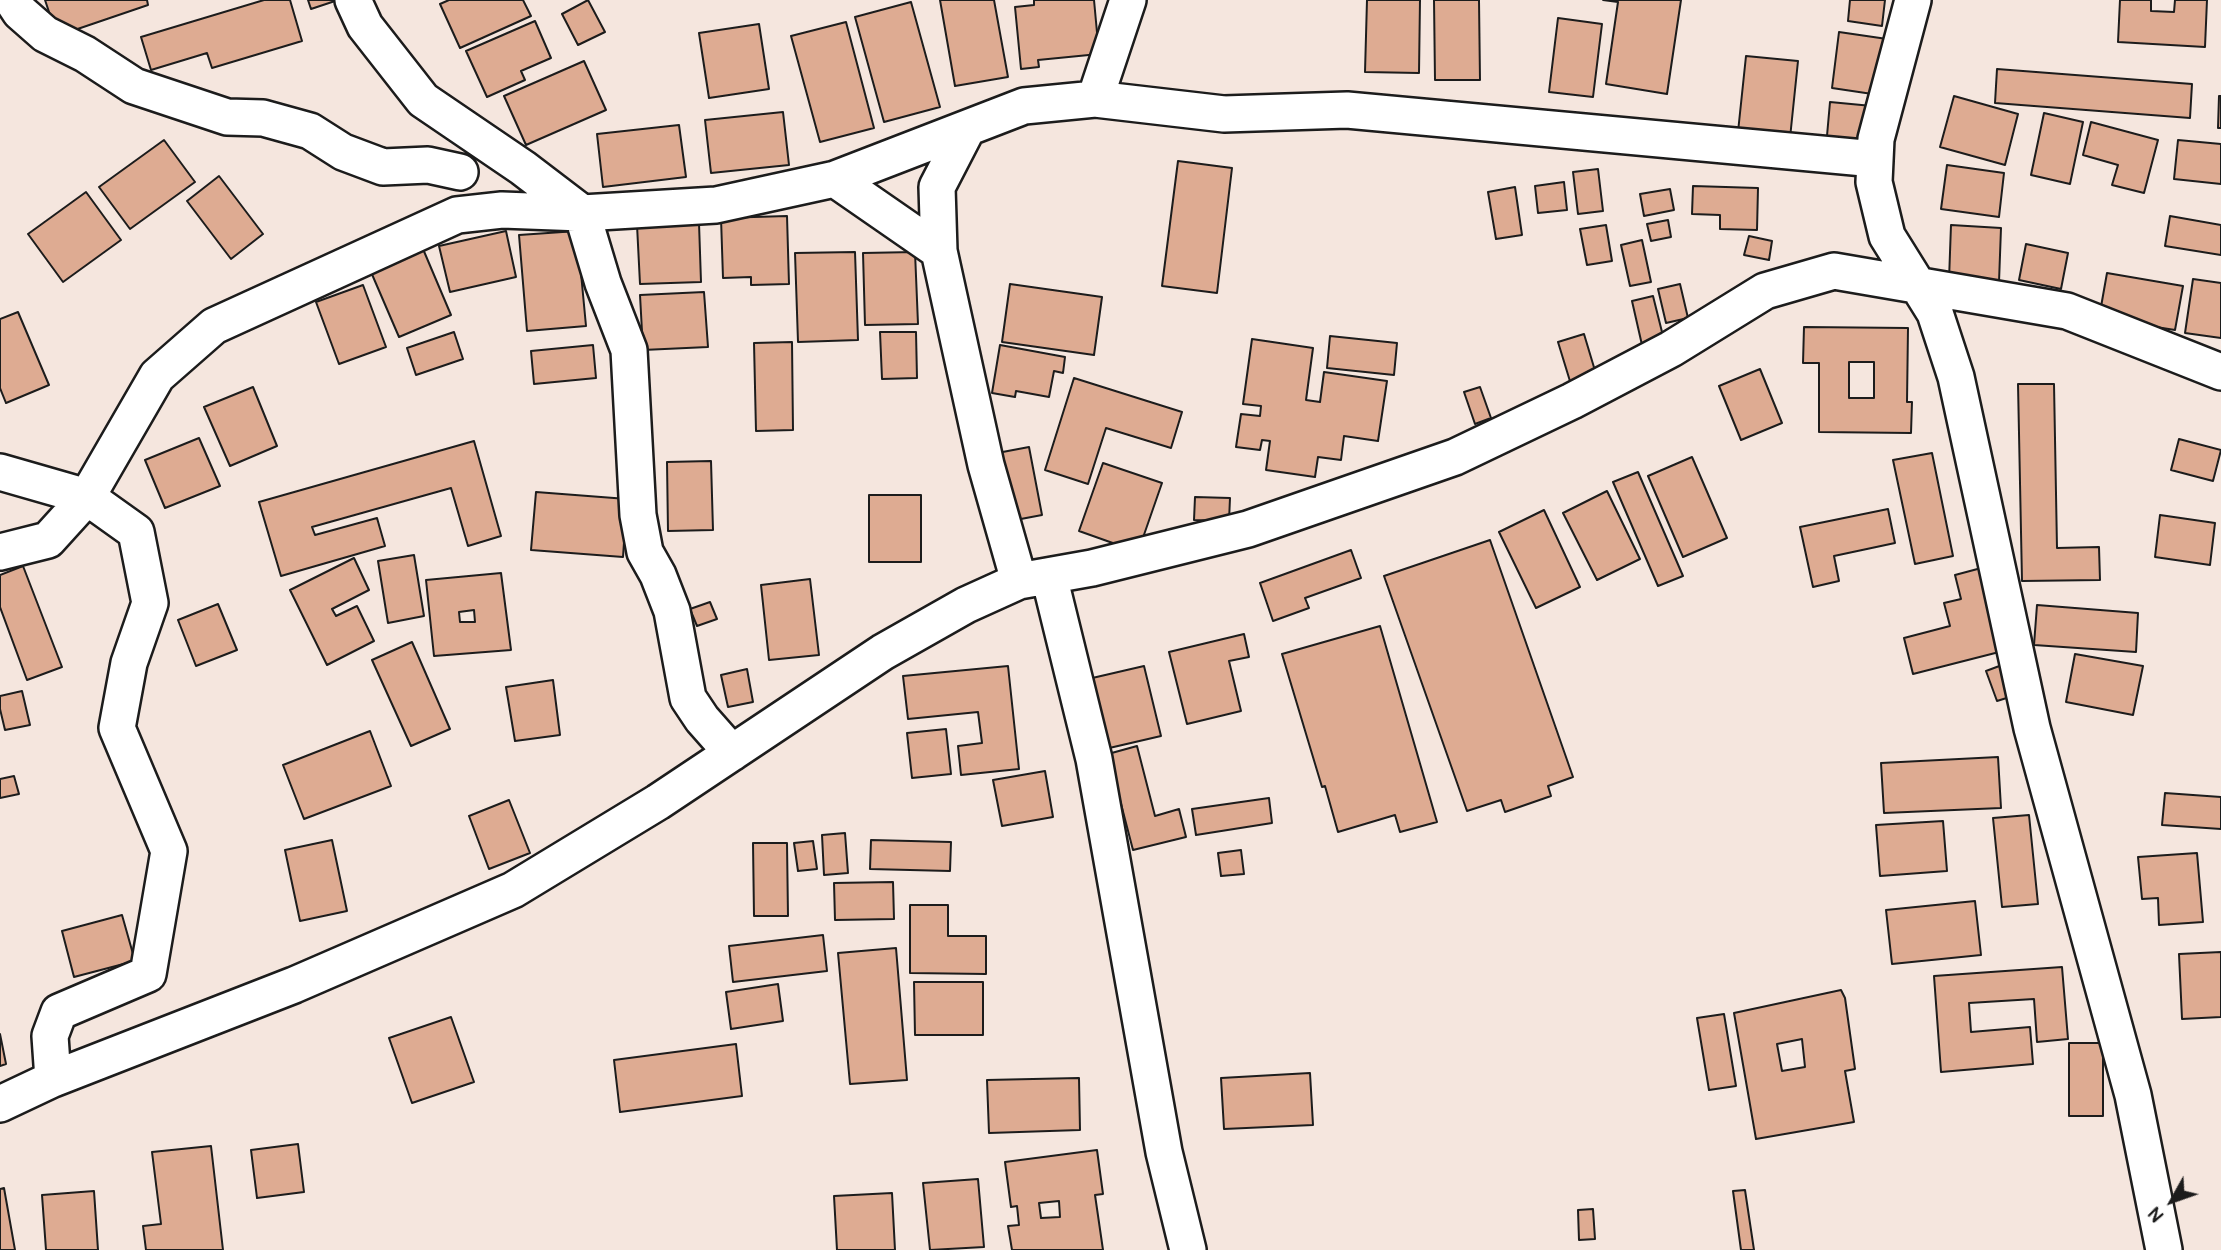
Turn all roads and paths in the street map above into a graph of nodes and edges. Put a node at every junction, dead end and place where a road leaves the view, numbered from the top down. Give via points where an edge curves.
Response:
1 (12, 0) edge
2 (353, 0) edge
3 (1128, 0) edge
4 (1913, 0) edge
5 (1094, 99) junction
6 (967, 129) junction
7 (472, 133) junction
8 (1875, 159) junction
9 (460, 172) junction
10 (835, 179) junction
11 (582, 213) junction
12 (457, 215) junction
13 (939, 251) junction
14 (1917, 285) junction
15 (2221, 372) edge
16 (0, 472) edge
17 (87, 497) junction
18 (0, 552) edge
19 (1034, 579) junction
20 (732, 753) junction
21 (53, 1079) junction
22 (0, 1104) edge
23 (1188, 1250) edge
24 (2164, 1250) edge

1 - 9 street via 45,34 135,86 227,117 263,118 310,131 343,152 383,167 428,166
2 - 7 street via 365,26 423,100
3 - 5 street
4 - 8 street via 1876,139
5 - 6 street via 1024,106
5 - 8 street via 1224,114 1347,110
6 - 10 street
6 - 13 street via 937,187
7 - 9 street
7 - 11 street
8 - 14 street via 1874,181 1887,236
9 - 12 street
10 - 11 street via 716,205
10 - 13 street
11 - 12 street via 502,210
11 - 20 street via 629,349 638,515 645,552 672,611 688,698
12 - 17 street via 214,326 157,376
13 - 19 street via 986,465
14 - 15 street via 2067,312
14 - 19 street via 1834,271 1765,291 1671,349 1455,457 1248,529
14 - 24 street via 1935,313 1955,377 2032,728 2133,1095
16 - 17 street
17 - 18 street via 48,540
17 - 21 street via 136,532 150,604 129,663 117,728 169,851 148,974 59,1012 50,1036
19 - 20 street via 965,605 883,652
19 - 23 street via 1094,758 1164,1152
20 - 21 street via 513,890 294,985
21 - 22 street

